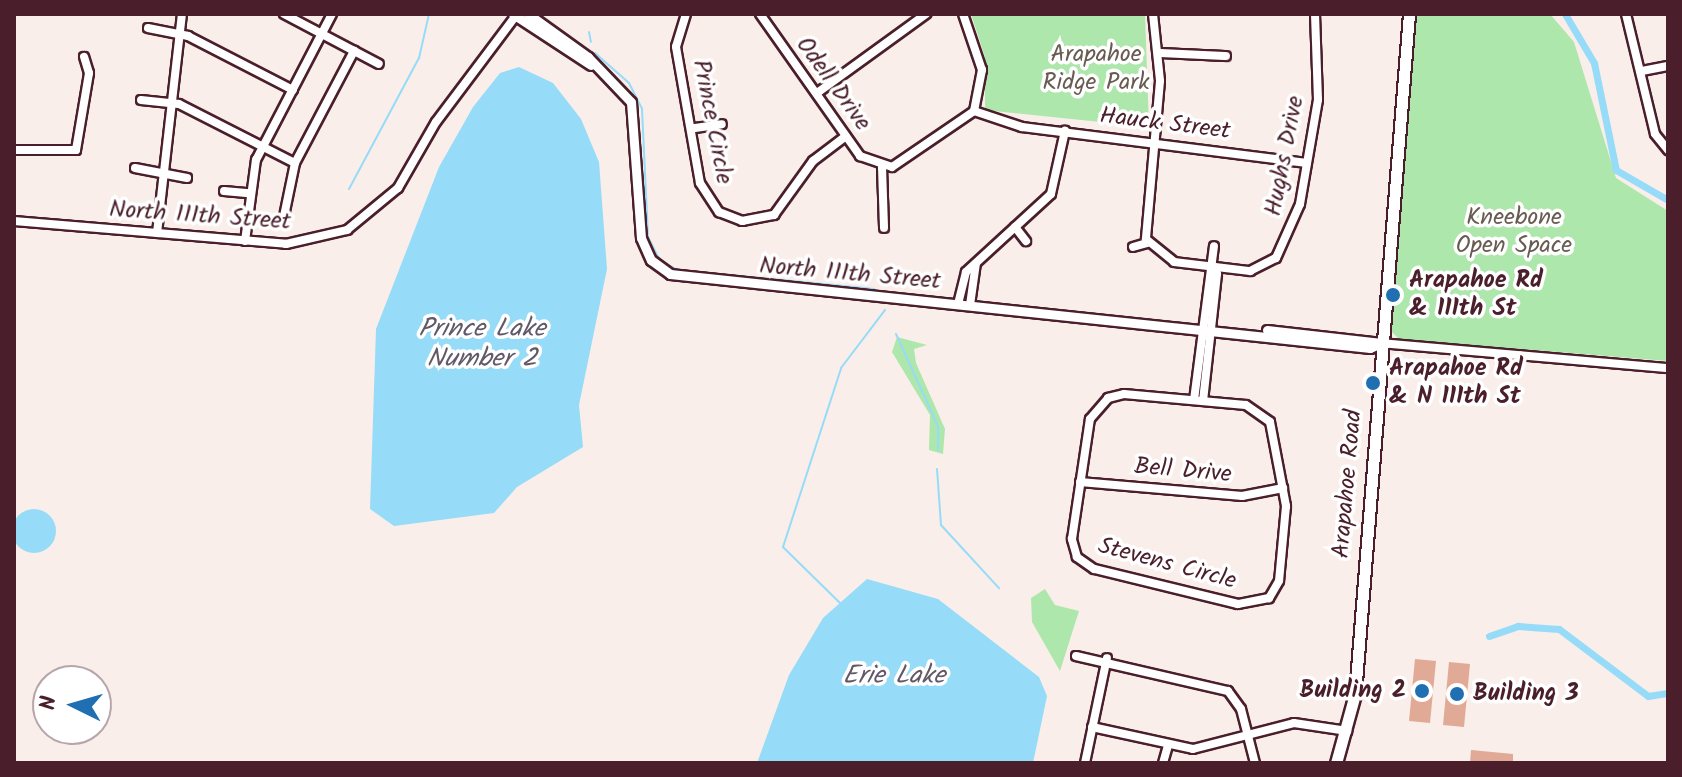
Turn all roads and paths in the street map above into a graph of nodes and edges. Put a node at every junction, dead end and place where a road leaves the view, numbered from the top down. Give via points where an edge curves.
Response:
1 (182, 14) edge
2 (284, 14) edge
3 (332, 14) edge
4 (528, 14) edge
5 (686, 14) edge
6 (760, 14) edge
7 (926, 14) edge
8 (963, 14) edge
9 (1153, 14) edge
10 (1315, 14) edge
11 (1409, 14) edge
12 (1626, 14) edge
13 (515, 15) edge
14 (148, 28) dead end
15 (175, 32) junction
16 (322, 34) junction
17 (354, 51) junction
18 (1159, 53) junction
19 (1226, 56) dead end
20 (84, 57) dead end
21 (379, 64) dead end
22 (1668, 66) edge
23 (1642, 71) junction
24 (608, 74) junction
25 (293, 90) junction
26 (817, 93) junction
27 (141, 100) dead end
28 (168, 102) junction
29 (974, 111) junction
30 (722, 124) dead end
31 (695, 128) junction
32 (1065, 131) junction
33 (846, 136) junction
34 (1153, 144) junction
35 (264, 146) junction
36 (14, 150) edge
37 (1668, 150) edge
38 (295, 163) junction
39 (1307, 163) junction
40 (882, 167) junction
41 (135, 168) dead end
42 (162, 171) junction
43 (187, 178) dead end
44 (224, 191) dead end
45 (249, 193) junction
46 (14, 221) edge
47 (283, 221) dead end
48 (1015, 227) junction
49 (884, 228) dead end
50 (157, 233) junction
51 (245, 241) junction
52 (1026, 241) dead end
53 (1147, 243) junction
54 (1214, 246) dead end
55 (1133, 247) dead end
56 (976, 262) junction
57 (1212, 266) junction
58 (958, 304) junction
59 (970, 305) junction
60 (1205, 327) junction
61 (1381, 343) junction
62 (1668, 368) edge
63 (1198, 401) junction
64 (1080, 482) junction
65 (1283, 488) junction
66 (1076, 656) dead end
67 (1107, 658) junction
68 (1092, 727) junction
69 (1347, 731) junction
70 (1250, 734) junction
71 (1168, 746) junction
72 (1085, 763) edge
73 (1163, 763) edge
74 (1255, 763) edge
75 (1336, 763) edge

1 - 15 street
2 - 16 street
3 - 16 street
4 - 24 street, North 111th Street
5 - 31 street, Prince Circle via 676,47
6 - 26 street, Odell Drive
7 - 26 street
8 - 29 street via 982,70
9 - 18 street
10 - 39 street, Hughs Drive via 1320,71
11 - 61 main road, Arapahoe Road
12 - 23 street
13 - 24 street, North 111th Street
13 - 51 street, North 111th Street via 377,211 347,230 300,243
14 - 15 street
15 - 25 street
15 - 28 street
16 - 17 street
16 - 25 street
17 - 21 street
17 - 38 street
18 - 19 street
18 - 34 street
20 - 36 street via 89,73 76,150
22 - 23 street
23 - 37 street via 1655,134
24 - 58 street, North 111th Street via 636,116 641,238 659,268 709,282
25 - 35 street
26 - 33 street, Odell Drive
27 - 28 street
28 - 35 street
28 - 42 street
29 - 32 street, Hauck Street via 1001,123
29 - 40 street via 901,165
30 - 31 street
31 - 33 street, Prince Circle via 703,192 719,212 742,221 775,214 813,161
32 - 34 street, Hauck Street
32 - 48 street via 1059,180 1043,205
33 - 40 street, Odell Drive via 866,161
34 - 39 street, Hauck Street
34 - 53 street
35 - 38 street
35 - 45 street
38 - 47 street
39 - 57 street, Hughs Drive via 1300,204 1276,258 1250,271
40 - 49 street
41 - 42 street
42 - 43 street
42 - 50 street
44 - 45 street
45 - 51 street
46 - 50 street, North 111th Street
48 - 52 street
48 - 56 street
50 - 51 street, North 111th Street
53 - 55 street
53 - 57 street, Hughs Drive via 1174,262
54 - 57 street
56 - 58 street via 960,283
56 - 59 street
57 - 60 street
58 - 59 street, North 111th Street
59 - 60 street, North 111th Street
60 - 61 street, North 111th Street
60 - 63 street
61 - 62 street, North 111th Street
61 - 69 main road, Arapahoe Road
63 - 64 street via 1115,395 1095,410
63 - 65 street, Stevens Circle via 1264,414
64 - 65 street, Bell Drive via 1242,496
64 - 65 street, Stevens Circle via 1072,539 1079,559 1109,573 1260,603 1279,581
66 - 67 street
67 - 68 street
67 - 70 street via 1217,684 1235,698
68 - 71 street
68 - 72 street
69 - 70 street via 1307,722
69 - 75 main road, Arapahoe Road
70 - 71 street via 1203,748
70 - 74 street
71 - 73 street

